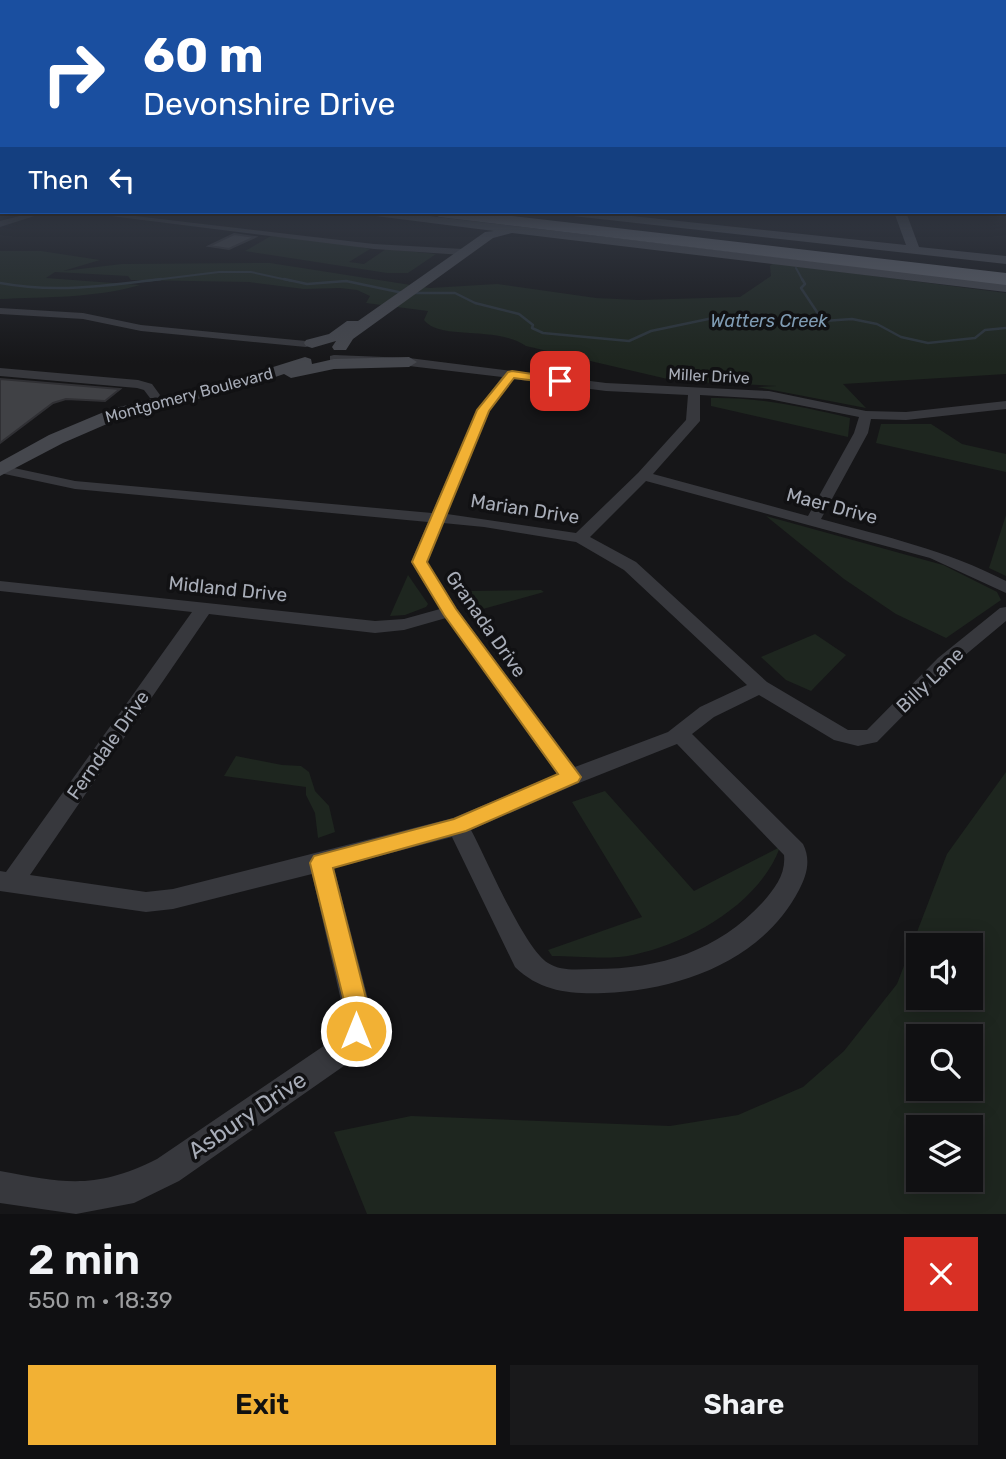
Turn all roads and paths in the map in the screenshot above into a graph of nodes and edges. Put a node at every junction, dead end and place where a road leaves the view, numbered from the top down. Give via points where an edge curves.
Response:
1 (426, 250) edge
2 (462, 250) edge
3 (463, 250) edge
4 (681, 250) edge
5 (726, 250) edge
6 (761, 250) edge
7 (788, 250) edge
8 (902, 250) edge
9 (914, 251) joint
10 (459, 252) junction
11 (1006, 260) edge
12 (892, 265) junction
13 (1006, 272) edge
14 (1006, 279) edge
15 (1006, 288) edge
16 (384, 305) junction
17 (0, 311) edge
18 (301, 351) junction
19 (339, 352) junction
20 (409, 362) junction
21 (0, 372) edge
22 (512, 374) junction
23 (225, 386) junction
24 (694, 392) junction
25 (154, 395) junction
26 (1006, 405) edge
27 (866, 415) junction
28 (0, 466) edge
29 (643, 476) junction
30 (438, 517) junction
31 (812, 522) junction
32 (580, 538) junction
33 (2, 588) edge
34 (1006, 588) edge
35 (0, 605) edge
36 (205, 607) junction
37 (450, 611) junction
38 (1006, 612) edge
39 (760, 687) junction
40 (680, 734) junction
41 (853, 739) joint
42 (571, 777) junction
43 (458, 826) junction
44 (321, 863) junction
45 (6, 882) edge
46 (0, 1187) edge

1 - 10 street
2 - 10 street, Montgomery Boulevard
3 - 10 street, Montgomery Boulevard
4 - 15 street
5 - 12 highway
6 - 12 highway
7 - 13 highway
8 - 9 street
9 - 11 street
10 - 16 street, Montgomery Boulevard
12 - 14 highway
16 - 18 street, Montgomery Boulevard
16 - 19 street, Montgomery Boulevard via 347,336
17 - 18 street via 83,316 141,328 243,336
18 - 19 street
18 - 23 street, Montgomery Boulevard
18 - 25 street, Montgomery Boulevard via 241,375
19 - 20 street, Miller Drive
20 - 22 street, Miller Drive
20 - 23 street via 320,366
21 - 25 street via 132,383 146,386
22 - 24 street, Miller Drive via 599,387
22 - 30 street, Granada Drive via 483,410
23 - 28 street, Montgomery Boulevard via 117,413
24 - 27 street, Miller Drive via 791,398
24 - 29 street via 693,421
25 - 28 street, Montgomery Boulevard via 85,415
26 - 27 street, Miller Drive via 906,416
27 - 31 street via 861,433
28 - 30 street, Marian Drive via 75,485
29 - 31 street, Maer Drive
29 - 32 street
30 - 32 street, Marian Drive
30 - 37 street, Granada Drive via 419,562
31 - 34 street, Maer Drive via 936,555
32 - 39 street, Marian Drive via 630,566
33 - 35 street
33 - 36 street, Midland Drive
36 - 37 street, Midland Drive via 393,627
36 - 45 street, Ferndale Drive
37 - 42 street, Granada Drive
38 - 41 street, Billy Lane via 945,662 874,735
39 - 40 street via 707,712
39 - 41 street, Marian Drive
40 - 42 street
40 - 43 street via 795,851 799,861 788,889 766,917 724,949 687,967 652,977 603,982 558,980 534,969 524,959
42 - 43 street
43 - 44 street
44 - 45 street via 146,902
44 - 46 street, Asbury Drive via 359,1018 354,1035 341,1051 168,1170 134,1187 69,1199

